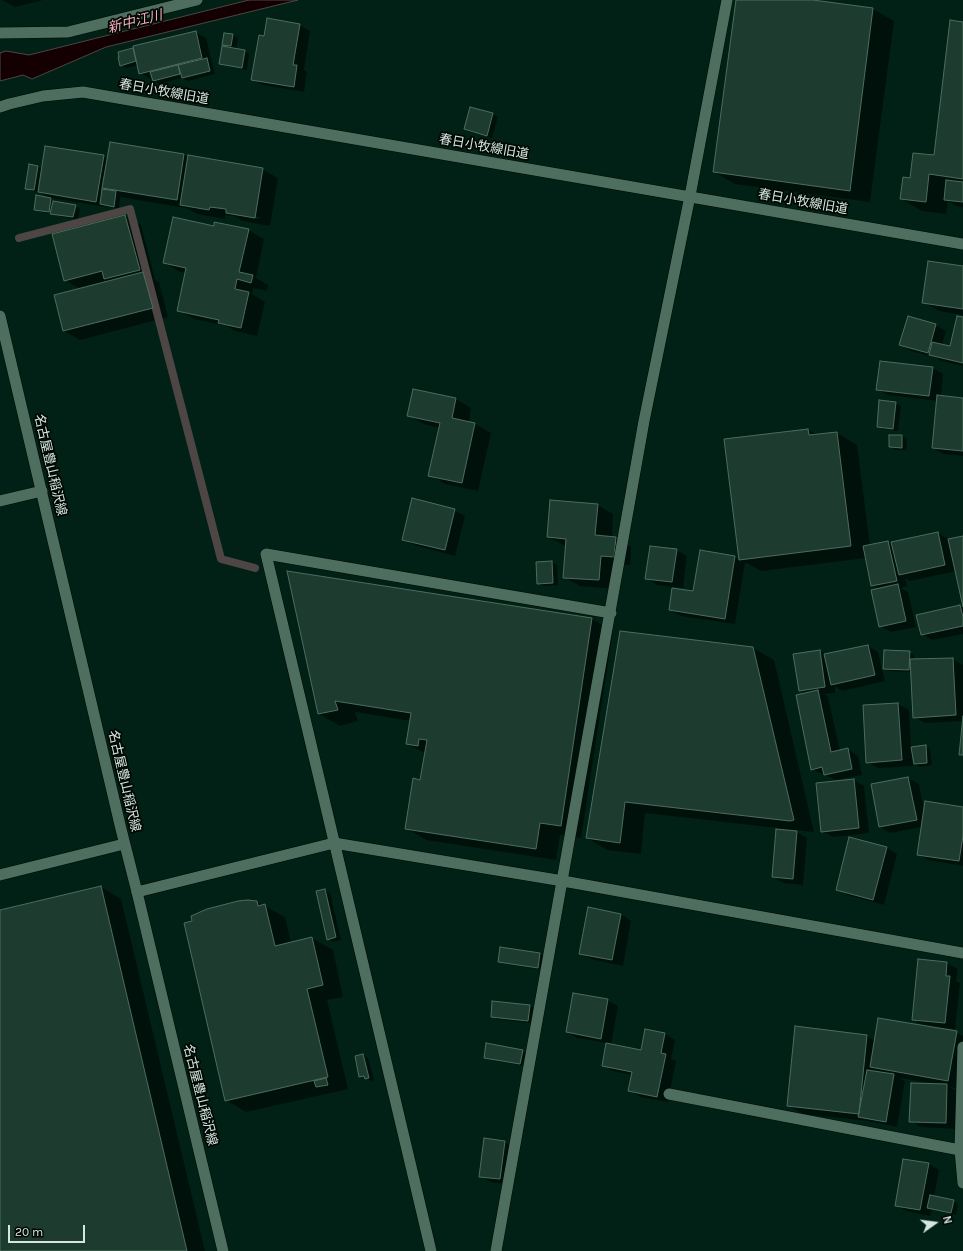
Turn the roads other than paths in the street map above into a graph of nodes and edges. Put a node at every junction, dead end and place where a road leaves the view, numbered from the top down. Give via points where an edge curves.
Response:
1 (197, 0) edge
2 (727, 0) edge
3 (0, 34) edge
4 (0, 107) edge
5 (690, 196) junction
6 (963, 244) edge
7 (0, 316) edge
8 (42, 491) junction
9 (0, 501) edge
10 (611, 613) junction
11 (334, 843) junction
12 (124, 844) junction
13 (0, 875) edge
14 (563, 881) junction
15 (137, 892) junction
16 (963, 953) edge
17 (963, 1046) edge
18 (668, 1094) dead end
19 (960, 1150) junction
20 (963, 1183) edge
21 (223, 1251) edge
22 (431, 1251) edge
23 (496, 1251) edge

1 - 3 street via 68,32
2 - 5 street
4 - 5 street, 春日小牧線旧道 via 43,96 83,92
5 - 6 street, 春日小牧線旧道
5 - 10 street via 644,421
7 - 8 street, 名古屋豊山稲沢線
8 - 9 street
8 - 12 street, 名古屋豊山稲沢線
10 - 11 street via 266,554
10 - 14 street
11 - 14 street
11 - 15 street
11 - 22 street
12 - 13 street
12 - 15 street, 名古屋豊山稲沢線
14 - 16 street
14 - 23 street
15 - 21 street, 名古屋豊山稲沢線
17 - 19 street
18 - 19 street
19 - 20 street

